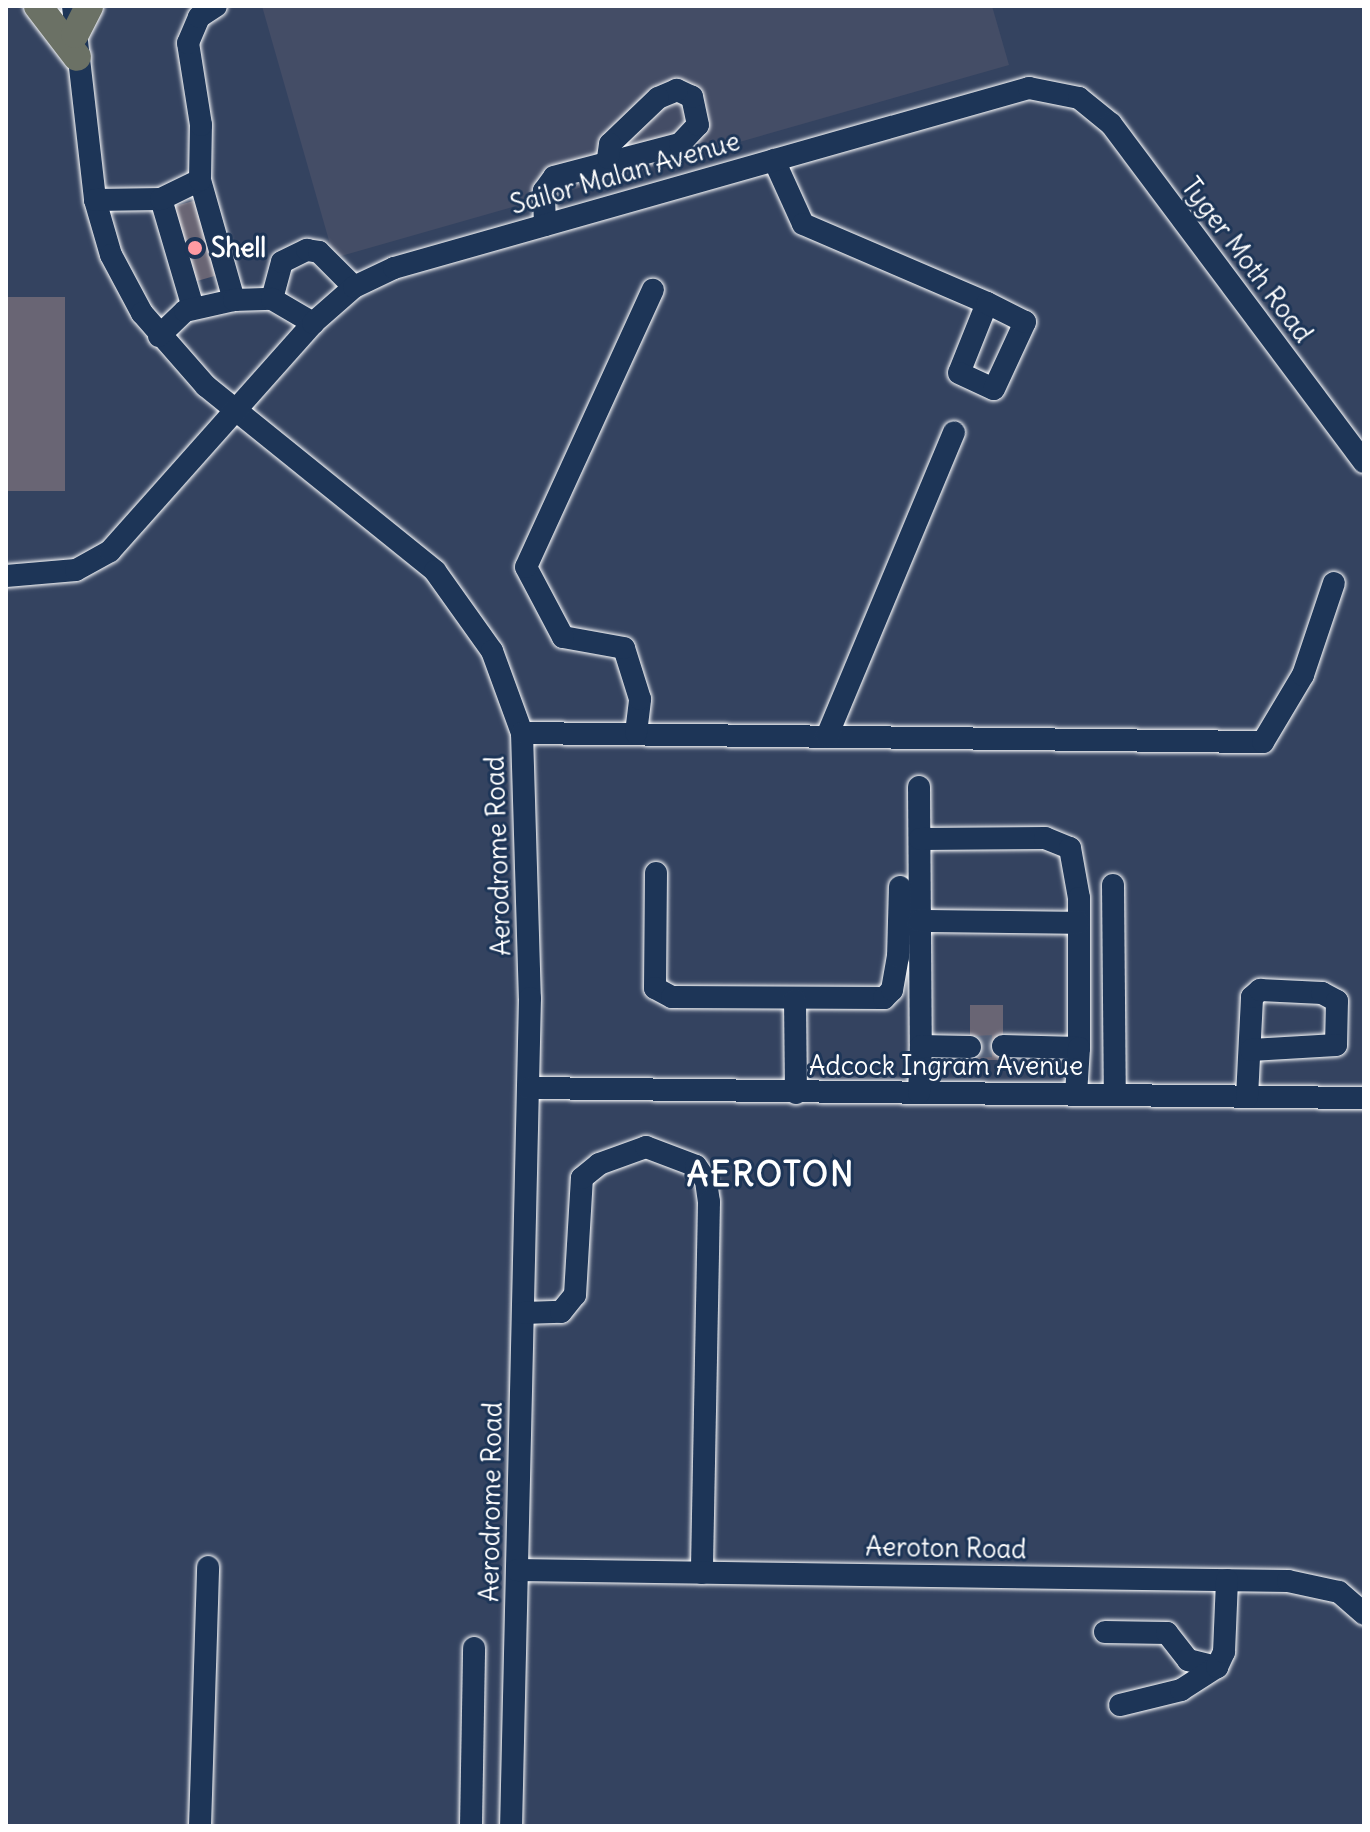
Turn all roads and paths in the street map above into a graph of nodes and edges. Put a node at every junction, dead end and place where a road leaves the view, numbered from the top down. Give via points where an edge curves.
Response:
1 (38, 6) edge
2 (89, 6) edge
3 (216, 6) edge
4 (75, 32) edge
5 (1079, 98) joint
6 (608, 158) dead end
7 (774, 160) junction
8 (200, 180) junction
9 (161, 199) junction
10 (95, 200) junction
11 (545, 225) junction
12 (354, 287) junction
13 (653, 290) dead end
14 (272, 299) junction
15 (234, 300) junction
16 (987, 303) dead end
17 (193, 308) junction
18 (313, 323) junction
19 (159, 336) junction
20 (238, 412) junction
21 (954, 432) dead end
22 (1364, 462) edge
23 (6, 576) edge
24 (1334, 583) dead end
25 (522, 733) junction
26 (636, 733) junction
27 (827, 736) junction
28 (919, 787) dead end
29 (920, 839) junction
30 (656, 873) dead end
31 (1113, 885) dead end
32 (900, 887) dead end
33 (919, 921) junction
34 (1079, 923) junction
35 (795, 1000) junction
36 (921, 1046) junction
37 (1003, 1046) tunnel mouth
38 (970, 1047) tunnel mouth
39 (1079, 1048) junction
40 (1251, 1050) dead end
41 (528, 1088) junction
42 (796, 1093) junction
43 (919, 1093) junction
44 (1076, 1095) junction
45 (1115, 1095) junction
46 (1247, 1097) junction
47 (1364, 1098) edge
48 (523, 1313) junction
49 (208, 1567) dead end
50 (517, 1570) junction
51 (702, 1573) junction
52 (1227, 1580) junction
53 (1364, 1614) edge
54 (1105, 1632) dead end
55 (474, 1648) dead end
56 (1217, 1667) junction
57 (1120, 1705) dead end
58 (200, 1826) edge
59 (471, 1826) edge
60 (511, 1826) edge

1 - 4 main road
2 - 4 main road
3 - 8 street via 199,17 188,43 201,125
4 - 10 street, Aerodrome Road
5 - 7 street, Sailor Malan Avenue via 1029,88
5 - 22 street, Tyger Moth Road via 1111,124
6 - 11 street via 554,177 544,191
7 - 11 street, Sailor Malan Avenue
7 - 16 street via 803,224
8 - 9 street
8 - 15 street
9 - 10 street
9 - 17 street
10 - 19 street, Aerodrome Road via 111,255
11 - 12 street, Sailor Malan Avenue via 394,268
12 - 14 street via 319,252 307,250 282,262
12 - 18 street, Sailor Malan Avenue
13 - 26 street via 526,567 563,637 624,648 640,699
14 - 15 street
14 - 18 street
15 - 17 street
17 - 19 street
18 - 20 street, Sailor Malan Avenue
19 - 20 street, Aerodrome Road
20 - 23 street, Sailor Malan Avenue via 110,551 76,570
20 - 25 street, Aerodrome Road via 416,553 456,594 492,651
21 - 27 street
24 - 27 street via 1303,675 1263,742
25 - 26 street
25 - 41 street, Aerodrome Road via 529,822
26 - 27 street
28 - 29 street
29 - 33 street
29 - 34 street via 1064,842 1074,857
30 - 35 street via 656,993
31 - 45 street
32 - 35 street via 898,957 888,995
33 - 34 street
33 - 36 street
34 - 39 street
35 - 42 street
36 - 38 street
36 - 43 street
37 - 39 street
39 - 44 street
40 - 46 street
41 - 42 street, Adcock Ingram Avenue
41 - 48 street, Aerodrome Road
42 - 43 street, Adcock Ingram Avenue
43 - 44 street, Adcock Ingram Avenue
44 - 45 street, Adcock Ingram Avenue
45 - 46 street, Adcock Ingram Avenue
46 - 47 street, Adcock Ingram Avenue
48 - 50 street, Aerodrome Road
48 - 51 street via 561,1312 575,1295 582,1178 599,1164 646,1147 696,1166 706,1181 709,1202
49 - 58 street
50 - 51 street, Aeroton Road
50 - 60 street, Aerodrome Road
51 - 52 street, Aeroton Road
52 - 53 street, Aeroton Road via 1314,1585 1339,1592
52 - 56 street via 1224,1652
54 - 56 street via 1167,1633 1188,1660
55 - 59 street
56 - 57 street via 1181,1690

